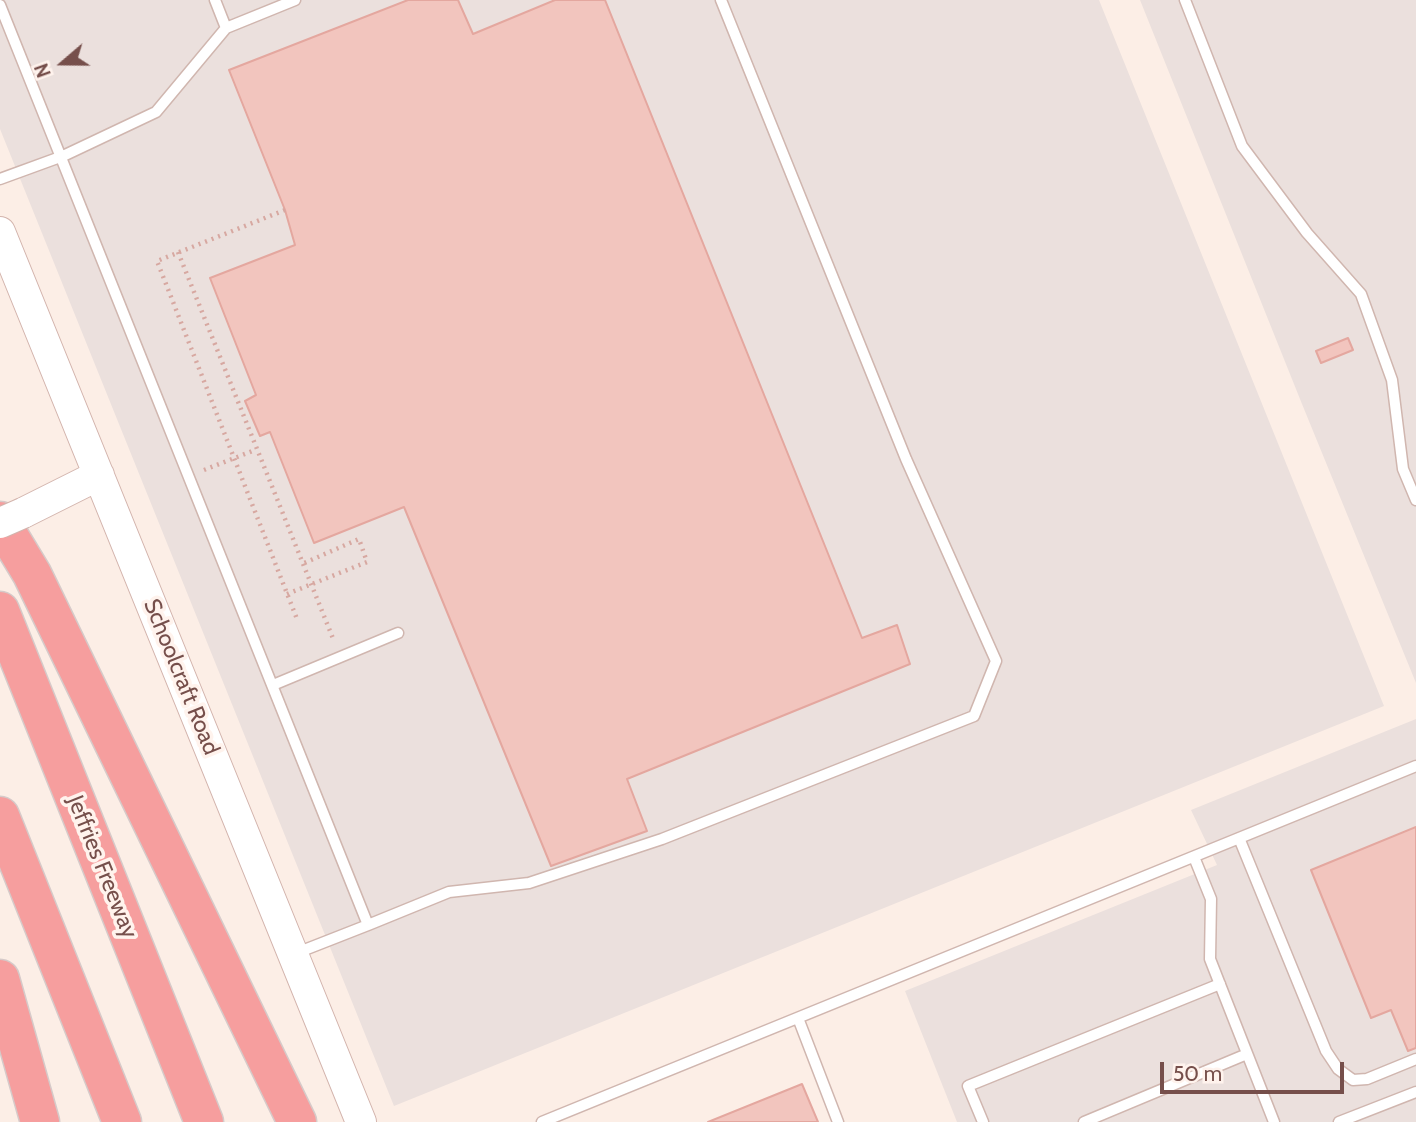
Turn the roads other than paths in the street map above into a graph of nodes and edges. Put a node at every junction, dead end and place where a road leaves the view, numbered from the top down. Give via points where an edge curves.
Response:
1 (215, 0) edge
2 (295, 0) edge
3 (721, 0) edge
4 (1185, 0) edge
5 (0, 5) edge
6 (226, 28) junction
7 (63, 156) junction
8 (0, 179) edge
9 (0, 232) edge
10 (99, 475) junction
11 (1416, 500) edge
12 (8, 519) edge
13 (0, 611) edge
14 (398, 633) dead end
15 (273, 685) junction
16 (1416, 766) edge
17 (0, 816) edge
18 (1239, 838) junction
19 (1194, 857) junction
20 (368, 925) junction
21 (294, 954) junction
22 (0, 979) edge
23 (1220, 984) junction
24 (798, 1018) junction
25 (1247, 1054) junction
26 (1416, 1059) edge
27 (1416, 1091) edge
28 (40, 1122) edge
29 (122, 1122) edge
30 (204, 1122) edge
31 (297, 1122) edge
32 (361, 1122) edge
33 (542, 1122) edge
34 (838, 1122) edge
35 (983, 1122) edge
36 (1084, 1122) edge
37 (1274, 1122) edge
38 (1339, 1122) edge

1 - 6 lane
2 - 6 lane
3 - 20 lane via 906,459 996,661 974,716 662,839 529,883 449,892
4 - 11 lane via 1242,146 1307,233 1361,294 1392,380 1404,469
5 - 7 lane
6 - 7 lane via 156,112
7 - 8 lane
7 - 15 lane
9 - 10 main road, Schoolcraft Road
10 - 12 main road
10 - 21 main road, Schoolcraft Road
12 - 31 highway
13 - 30 highway, Jeffries Freeway
14 - 15 lane
15 - 20 lane
16 - 18 lane
17 - 29 highway
18 - 19 lane
18 - 26 lane via 1326,1051 1338,1069 1353,1080 1367,1079
19 - 23 lane via 1211,899 1210,959
19 - 24 lane
20 - 21 lane
21 - 32 main road, Schoolcraft Road
22 - 28 highway
23 - 25 lane
23 - 35 lane via 968,1086
24 - 33 lane
24 - 34 lane
25 - 36 lane
25 - 37 lane
27 - 38 lane

